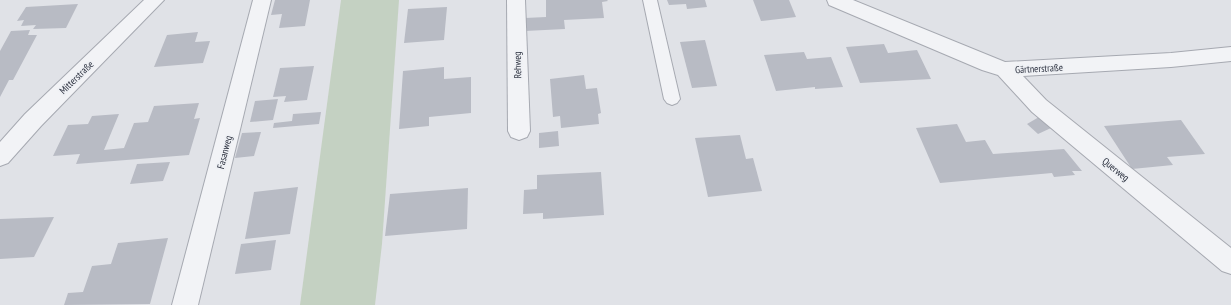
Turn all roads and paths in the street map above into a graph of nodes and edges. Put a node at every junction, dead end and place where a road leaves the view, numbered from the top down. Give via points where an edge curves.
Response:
1 (155, 0) edge
2 (262, 0) edge
3 (516, 0) edge
4 (650, 0) edge
5 (836, 0) edge
6 (1231, 54) edge
7 (1005, 70) junction
8 (672, 99) dead end
9 (519, 131) dead end
10 (0, 157) edge
11 (1231, 263) edge
12 (185, 305) edge

1 - 10 street, Mitterstraße via 33,120
2 - 12 street, Fasanweg
3 - 9 street, Rehweg
4 - 8 lane
5 - 7 street, Gärtnerstraße
6 - 7 street, Gärtnerstraße
7 - 11 street, Querweg via 1039,106

